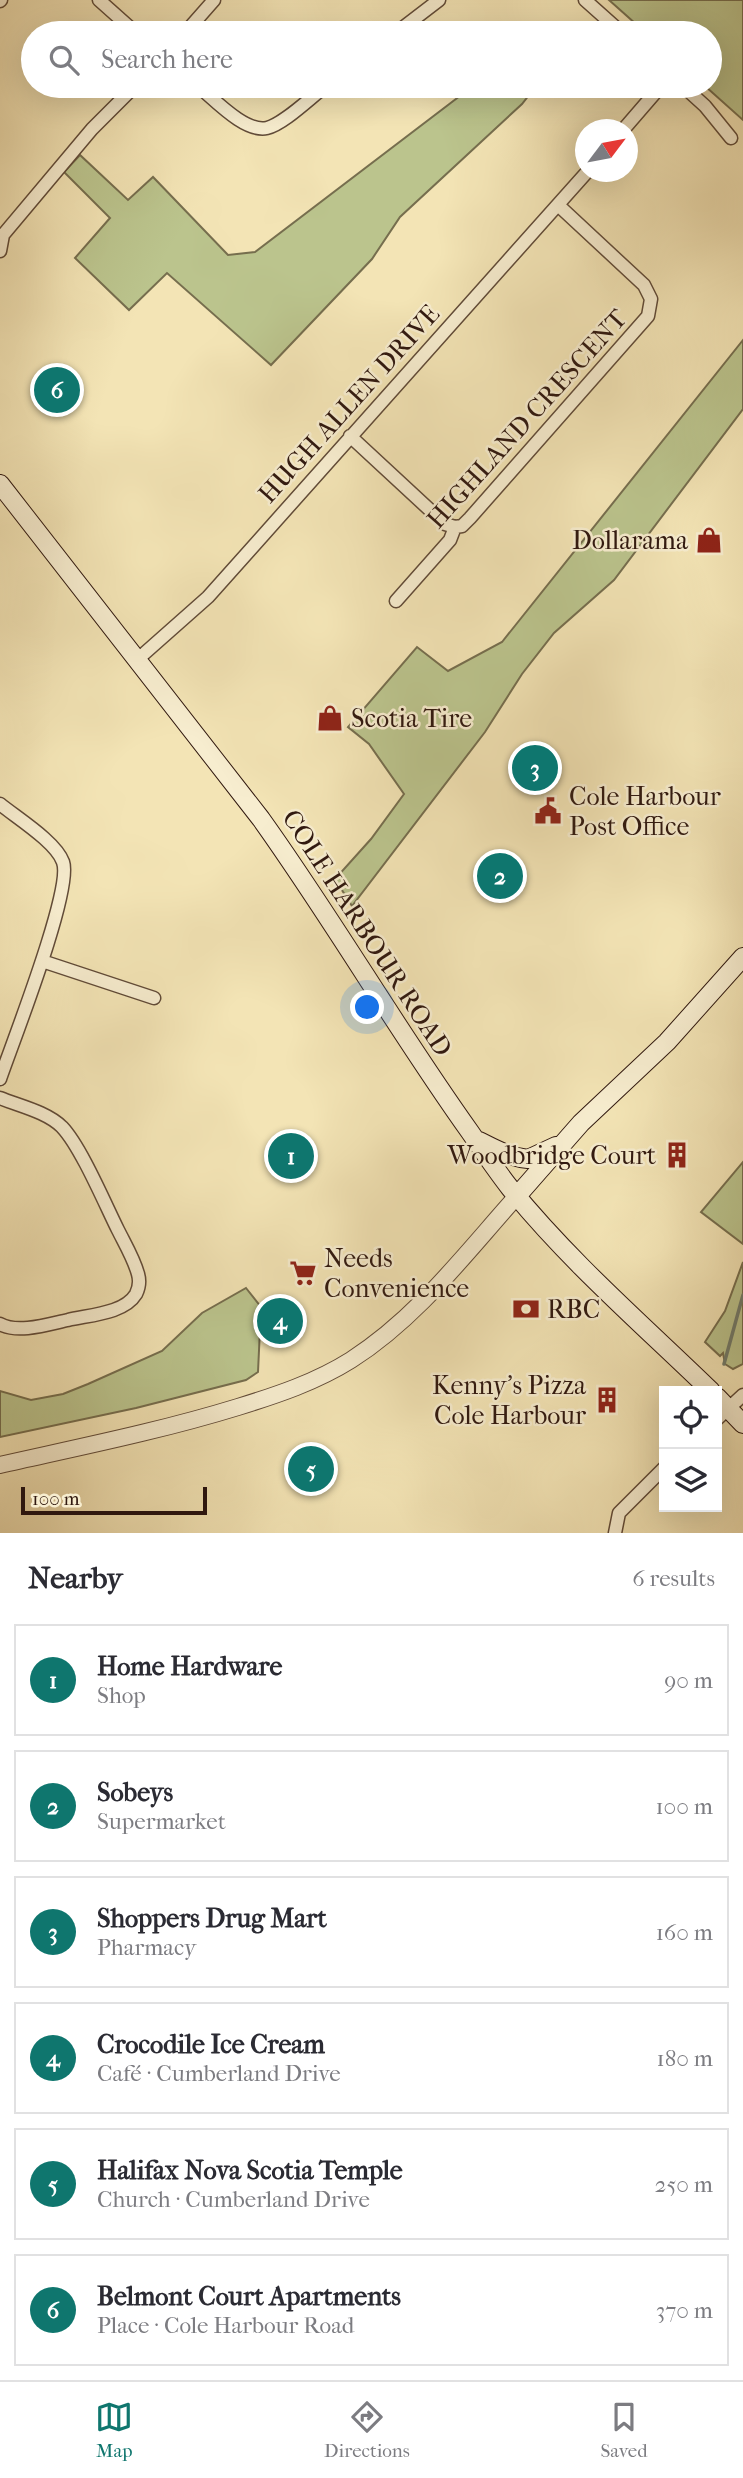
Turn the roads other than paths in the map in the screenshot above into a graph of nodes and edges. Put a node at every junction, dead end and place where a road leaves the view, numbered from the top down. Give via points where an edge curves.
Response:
1 (99, 0) edge
2 (214, 0) edge
3 (439, 0) edge
4 (585, 0) edge
5 (123, 21) edge
6 (196, 21) edge
7 (412, 21) edge
8 (609, 21) edge
9 (123, 98) edge
10 (212, 98) edge
11 (310, 98) edge
12 (650, 98) edge
13 (696, 98) edge
14 (632, 119) edge
15 (732, 138) dead end
16 (578, 182) edge
17 (558, 205) junction
18 (1, 235) edge
19 (0, 251) edge
20 (350, 436) junction
21 (0, 484) edge
22 (455, 527) junction
23 (396, 601) dead end
24 (138, 659) junction
25 (0, 804) edge
26 (743, 957) edge
27 (42, 961) junction
28 (154, 998) dead end
29 (0, 1079) edge
30 (0, 1098) edge
31 (475, 1140) junction
32 (563, 1143) junction
33 (517, 1196) junction
34 (0, 1324) edge
35 (706, 1386) edge
36 (743, 1395) edge
37 (722, 1407) edge
38 (722, 1409) edge
39 (743, 1424) edge
40 (0, 1465) edge
41 (659, 1473) edge
42 (615, 1533) edge

1 - 5 street
2 - 6 street
3 - 7 street
4 - 8 street
9 - 18 street
10 - 11 street via 249,125 263,128 276,124
12 - 14 street
13 - 15 street
16 - 17 street, HUGH ALLEN DRIVE
17 - 20 street, HUGH ALLEN DRIVE
17 - 22 street, HIGHLAND CRESCENT via 642,282 651,299 650,312 470,518
18 - 19 street
20 - 22 street via 445,524
20 - 24 street, HUGH ALLEN DRIVE via 208,597
21 - 24 main road, COLE HARBOUR ROAD
22 - 23 street, HIGHLAND CRESCENT via 450,540
24 - 31 main road, COLE HARBOUR ROAD via 301,876
25 - 27 street via 54,849 64,867 64,885
26 - 32 main road via 667,1042
27 - 28 street
27 - 29 street
30 - 34 street via 46,1116 65,1130 102,1197 139,1280 132,1299 116,1309 35,1326
31 - 32 main road via 523,1158
31 - 33 main road, COLE HARBOUR ROAD
32 - 33 main road
33 - 35 main road, COLE HARBOUR ROAD
33 - 40 street via 418,1308 334,1370 298,1387 211,1415
36 - 37 street
38 - 39 main road
41 - 42 street via 619,1513

